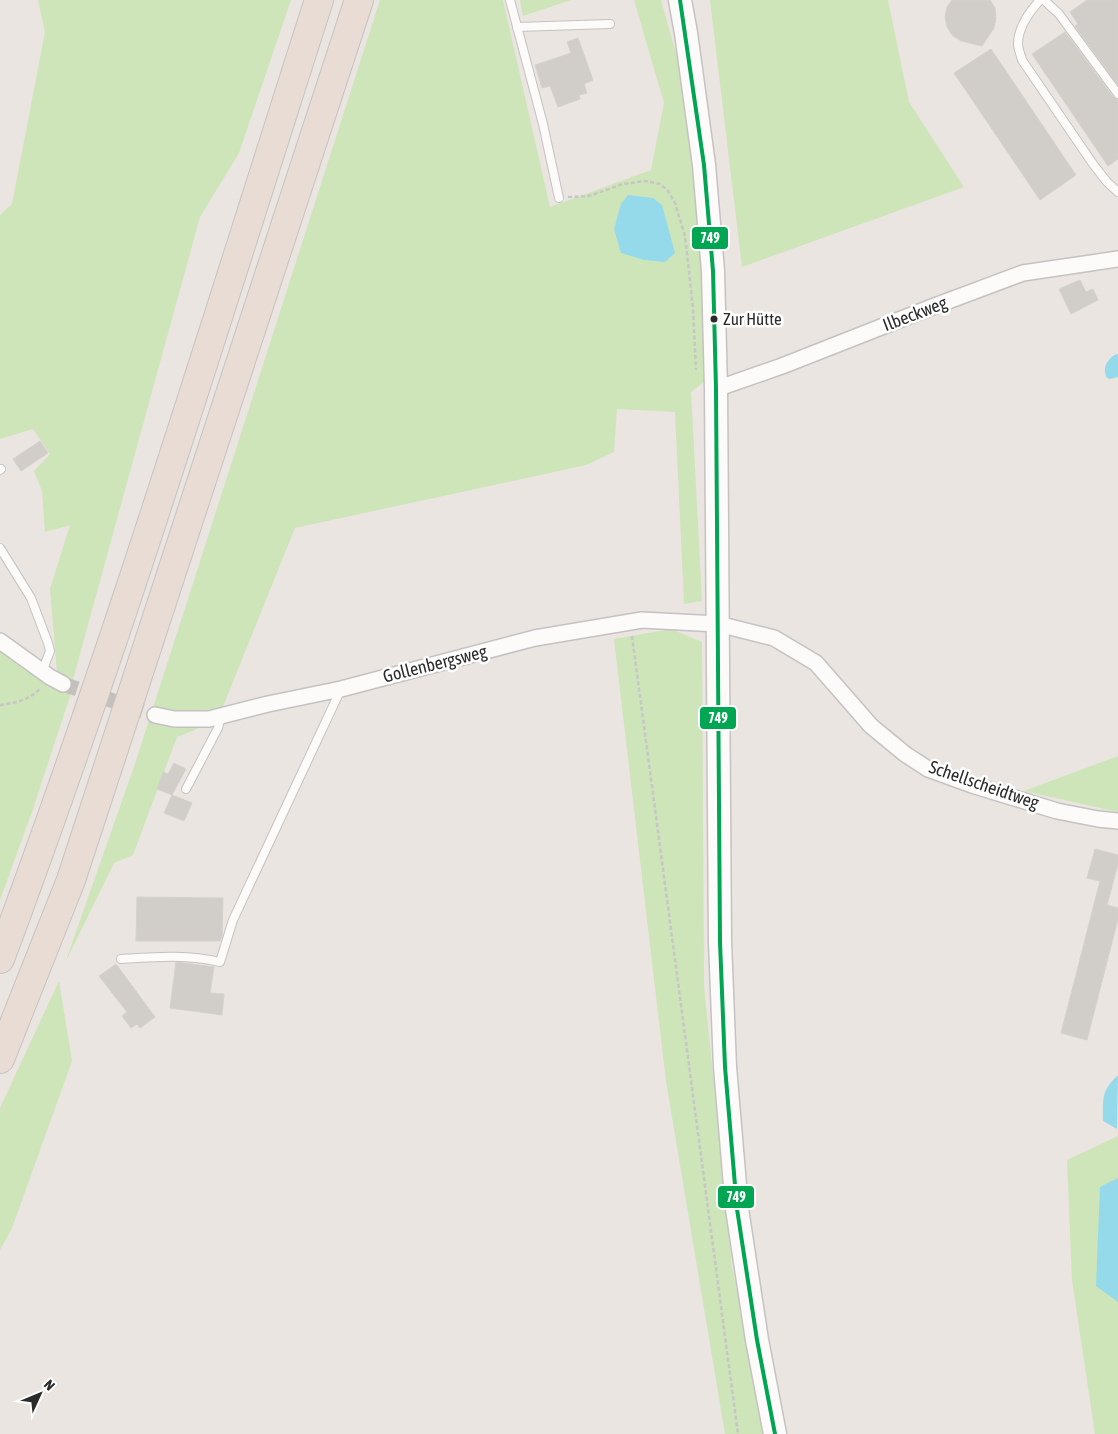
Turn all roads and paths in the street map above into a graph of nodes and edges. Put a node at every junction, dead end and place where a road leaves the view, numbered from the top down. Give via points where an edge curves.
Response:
1 (319, 0) edge
2 (359, 0) edge
3 (510, 0) edge
4 (680, 0) edge
5 (1040, 0) edge
6 (1044, 0) edge
7 (610, 24) dead end
8 (517, 27) junction
9 (1118, 94) edge
10 (1118, 192) edge
11 (559, 198) joint
12 (1118, 259) edge
13 (696, 374) dead end
14 (716, 389) junction
15 (0, 548) edge
16 (630, 622) junction
17 (718, 624) junction
18 (0, 641) edge
19 (52, 678) junction
20 (341, 689) junction
21 (0, 706) edge
22 (155, 715) tunnel mouth
23 (221, 716) junction
24 (186, 789) dead end
25 (1118, 822) edge
26 (0, 959) edge
27 (121, 959) dead end
28 (0, 1059) edge
29 (738, 1434) edge
30 (775, 1434) edge

1 - 26 highway via 120,619
2 - 28 highway via 71,880
3 - 8 lane
4 - 14 main road via 704,165 713,271
5 - 10 lane via 1020,32 1018,45 1022,60 1093,164
6 - 9 lane
7 - 8 lane
8 - 11 lane
11 - 13 path via 589,196 623,184 645,181 660,184 668,191 685,236
12 - 14 street, Ilbeckweg via 1023,273
14 - 17 main road
15 - 19 lane via 31,598 48,643
16 - 17 street, Gollenbergsweg
16 - 20 street, Gollenbergsweg via 535,638
16 - 29 path
17 - 25 street, Schellscheidtweg via 774,638 816,663 871,726 928,769 972,786 1057,811
17 - 30 main road via 720,942 725,1067 738,1209 756,1340
18 - 19 street
19 - 21 path via 32,696
20 - 23 street, Gollenbergsweg
20 - 27 lane via 233,920 220,962 200,957
22 - 23 street, Gollenbergsweg via 174,719
23 - 24 lane

